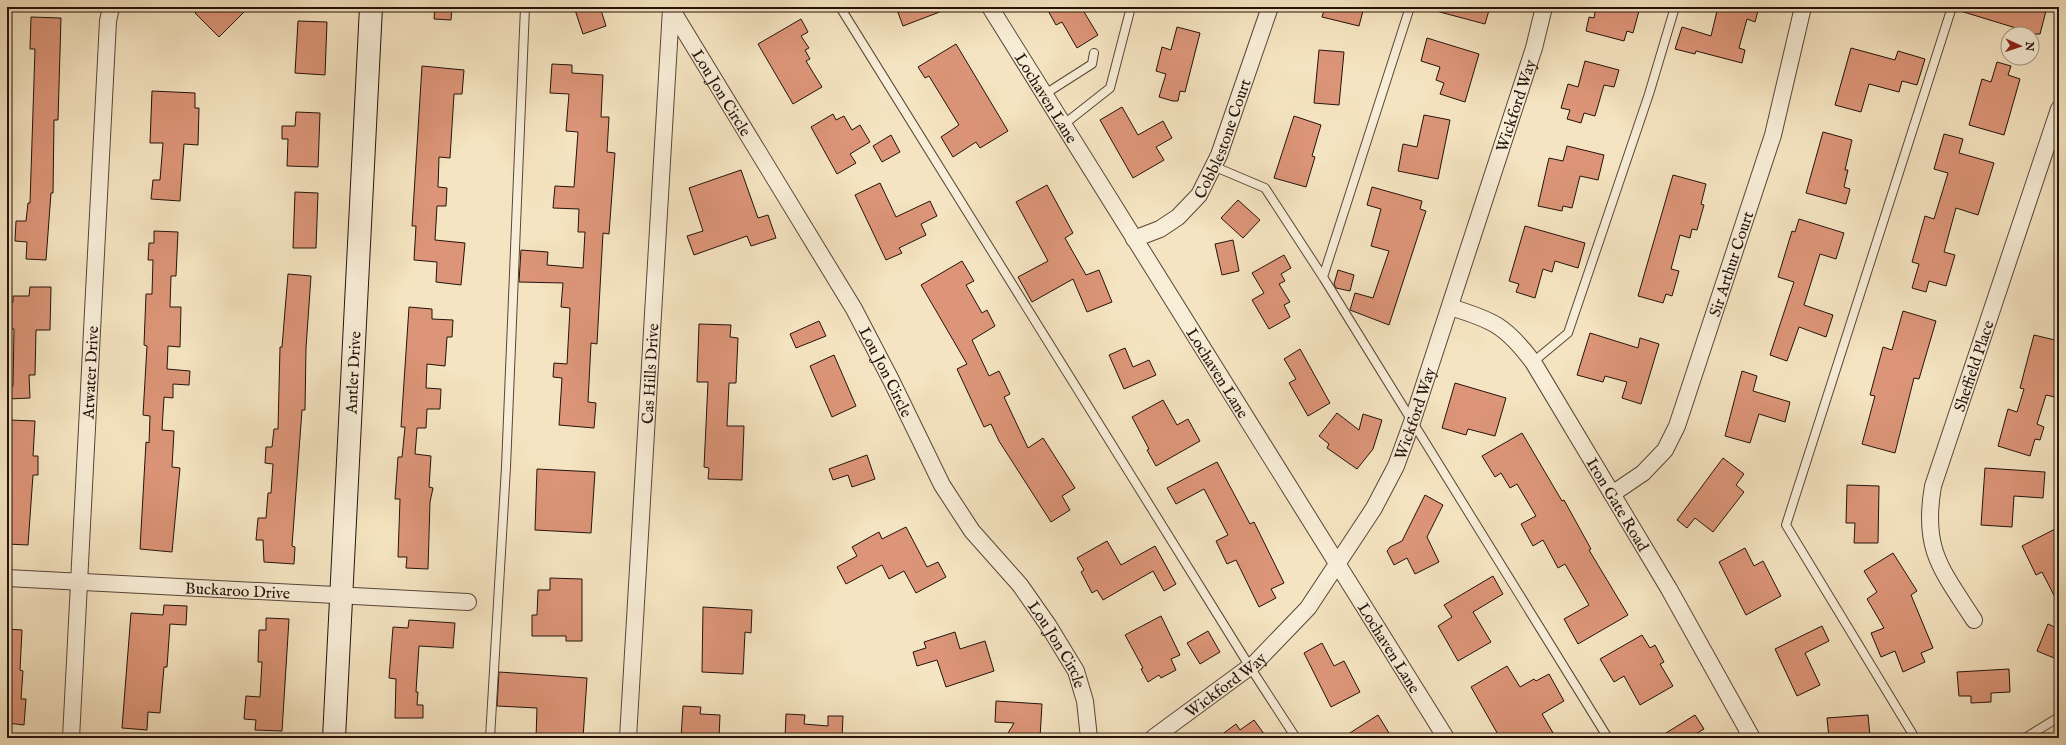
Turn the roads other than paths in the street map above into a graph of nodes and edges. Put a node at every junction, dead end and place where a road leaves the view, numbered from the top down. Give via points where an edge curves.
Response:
1 (111, 7) edge
2 (371, 7) edge
3 (525, 7) edge
4 (840, 7) edge
5 (990, 7) edge
6 (1131, 7) edge
7 (1270, 7) edge
8 (1410, 7) edge
9 (1544, 7) edge
10 (1675, 7) edge
11 (1803, 7) edge
12 (1952, 7) edge
13 (671, 8) edge
14 (1094, 53) dead end
15 (1045, 94) junction
16 (2059, 109) edge
17 (1063, 125) junction
18 (1213, 166) junction
19 (1134, 239) junction
20 (1323, 277) junction
21 (1450, 308) junction
22 (1533, 362) junction
23 (1412, 422) junction
24 (1612, 494) junction
25 (1337, 565) junction
26 (7, 578) edge
27 (79, 582) junction
28 (342, 596) junction
29 (468, 602) dead end
30 (1974, 620) dead end
31 (1250, 667) junction
32 (2059, 717) edge
33 (71, 738) edge
34 (334, 738) edge
35 (490, 738) edge
36 (628, 738) edge
37 (1089, 738) edge
38 (1153, 738) edge
39 (1296, 738) edge
40 (1446, 738) edge
41 (1608, 738) edge
42 (1752, 738) edge
43 (1914, 738) edge
44 (2025, 738) edge

1 - 27 street, Atwater Drive via 108,21
2 - 28 street, Antler Drive
3 - 35 lane via 506,467
4 - 31 lane
5 - 15 street, Lochaven Lane
6 - 17 lane via 1110,88
7 - 18 street, Cobblestone Court
8 - 20 lane
9 - 21 street, Wickford Way via 1534,48
10 - 22 lane via 1649,94 1568,333
11 - 24 street, Sir Arthur Court via 1773,135 1676,426 1665,450 1643,473
12 - 43 lane via 1786,525
13 - 36 street, Cas Hills Drive
13 - 37 street, Lou Jon Circle via 854,309 942,484 972,531 1020,585 1076,671 1085,701
14 - 15 lane via 1092,64
15 - 17 street, Lochaven Lane
16 - 30 street, Sheffield Place via 1933,486 1929,509 1930,532 1935,554 1942,571
17 - 19 street, Lochaven Lane
18 - 19 street, Cobblestone Court via 1199,195 1178,218 1160,229
18 - 20 lane via 1265,188
19 - 25 street, Lochaven Lane
20 - 23 lane
21 - 22 street, Iron Gate Road via 1481,317 1505,330
21 - 23 street, Wickford Way
22 - 24 street, Iron Gate Road
23 - 25 street, Wickford Way via 1396,466 1374,508
23 - 41 lane
24 - 42 street, Iron Gate Road via 1670,589
25 - 31 street, Wickford Way via 1308,608
25 - 40 street, Lochaven Lane
26 - 27 street, Buckaroo Drive
27 - 28 street, Buckaroo Drive
27 - 33 street, Atwater Drive
28 - 29 street, Buckaroo Drive
28 - 34 street, Antler Drive
31 - 38 street, Wickford Way
31 - 39 lane
32 - 44 lane

